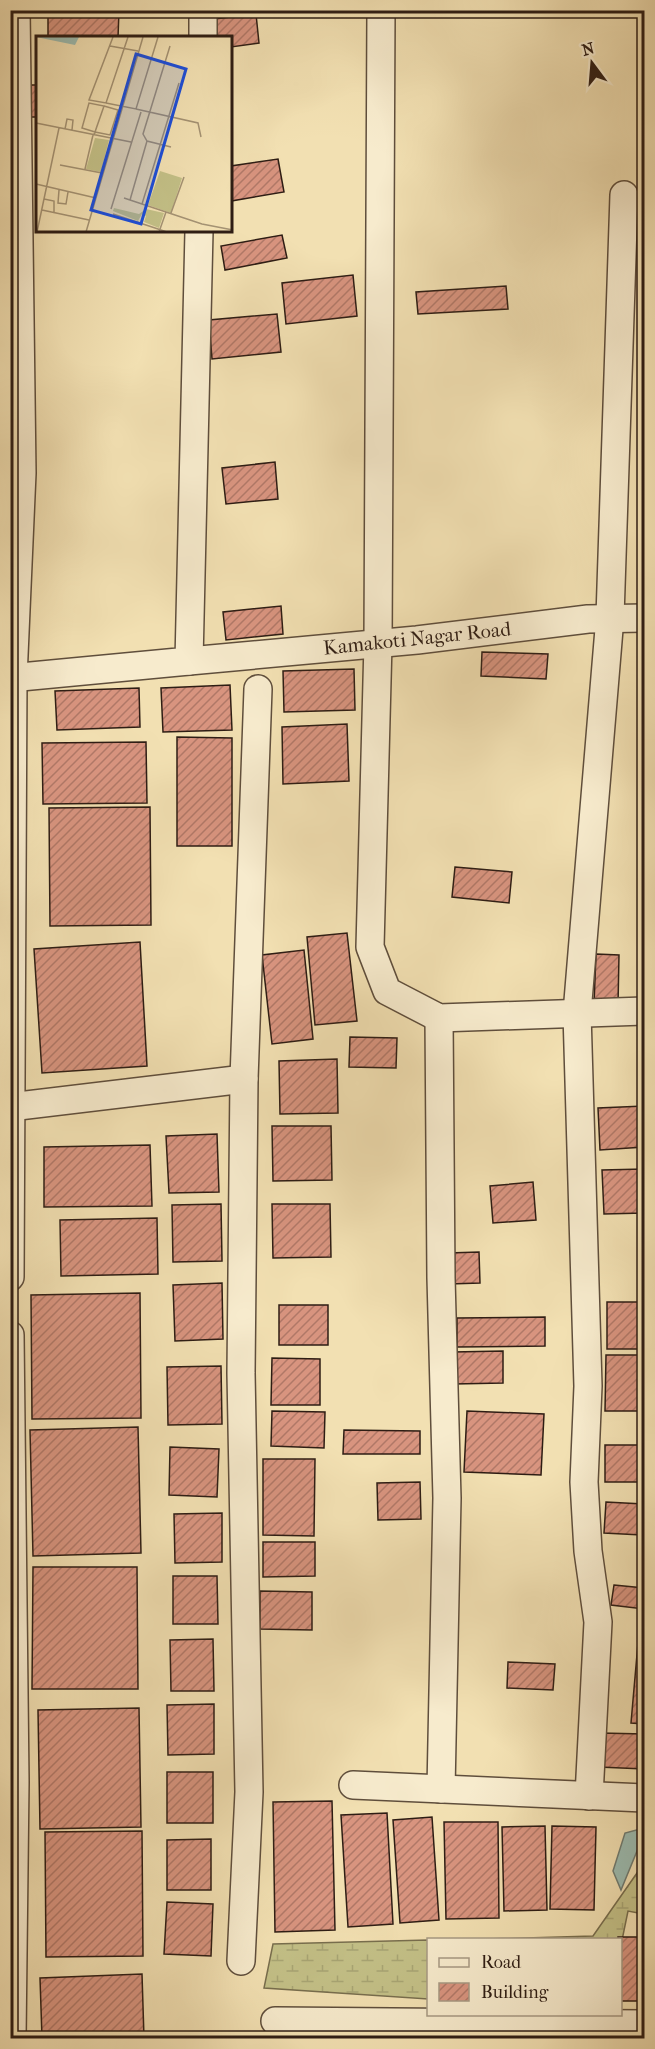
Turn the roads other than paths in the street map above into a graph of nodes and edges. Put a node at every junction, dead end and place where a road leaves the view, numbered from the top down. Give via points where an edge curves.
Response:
1 (16, 10) edge
2 (203, 10) edge
3 (381, 10) edge
4 (203, 36) edge
5 (624, 195) dead end
6 (199, 232) edge
7 (610, 617) junction
8 (645, 618) edge
9 (378, 643) junction
10 (189, 661) junction
11 (12, 678) edge
12 (258, 689) dead end
13 (645, 1011) edge
14 (577, 1013) junction
15 (439, 1018) junction
16 (244, 1079) junction
17 (11, 1107) edge
18 (10, 1276) edge
19 (10, 1335) edge
20 (12, 1563) edge
21 (354, 1785) dead end
22 (441, 1789) junction
23 (589, 1796) junction
24 (645, 1798) edge
25 (12, 1885) edge
26 (242, 1961) dead end
27 (275, 2021) dead end
28 (645, 2024) edge
29 (12, 2038) edge

1 - 11 street via 22,473
2 - 4 street
3 - 9 street
5 - 7 street
6 - 10 street
7 - 8 street, Kamakoti Nagar Road
7 - 9 street, Kamakoti Nagar Road
7 - 14 street
9 - 10 street, Kamakoti Nagar Road
9 - 15 street via 370,947 387,991
10 - 11 street, Kamakoti Nagar Road
11 - 17 street
12 - 16 street
13 - 14 street
14 - 15 street
14 - 23 street via 588,1386 585,1482 588,1551 598,1622
15 - 22 street via 447,1498
16 - 17 street
16 - 26 street via 241,1373 249,1792
17 - 18 street
19 - 20 street
20 - 25 street
21 - 22 street
22 - 23 street
23 - 24 street
25 - 29 street
27 - 28 street

